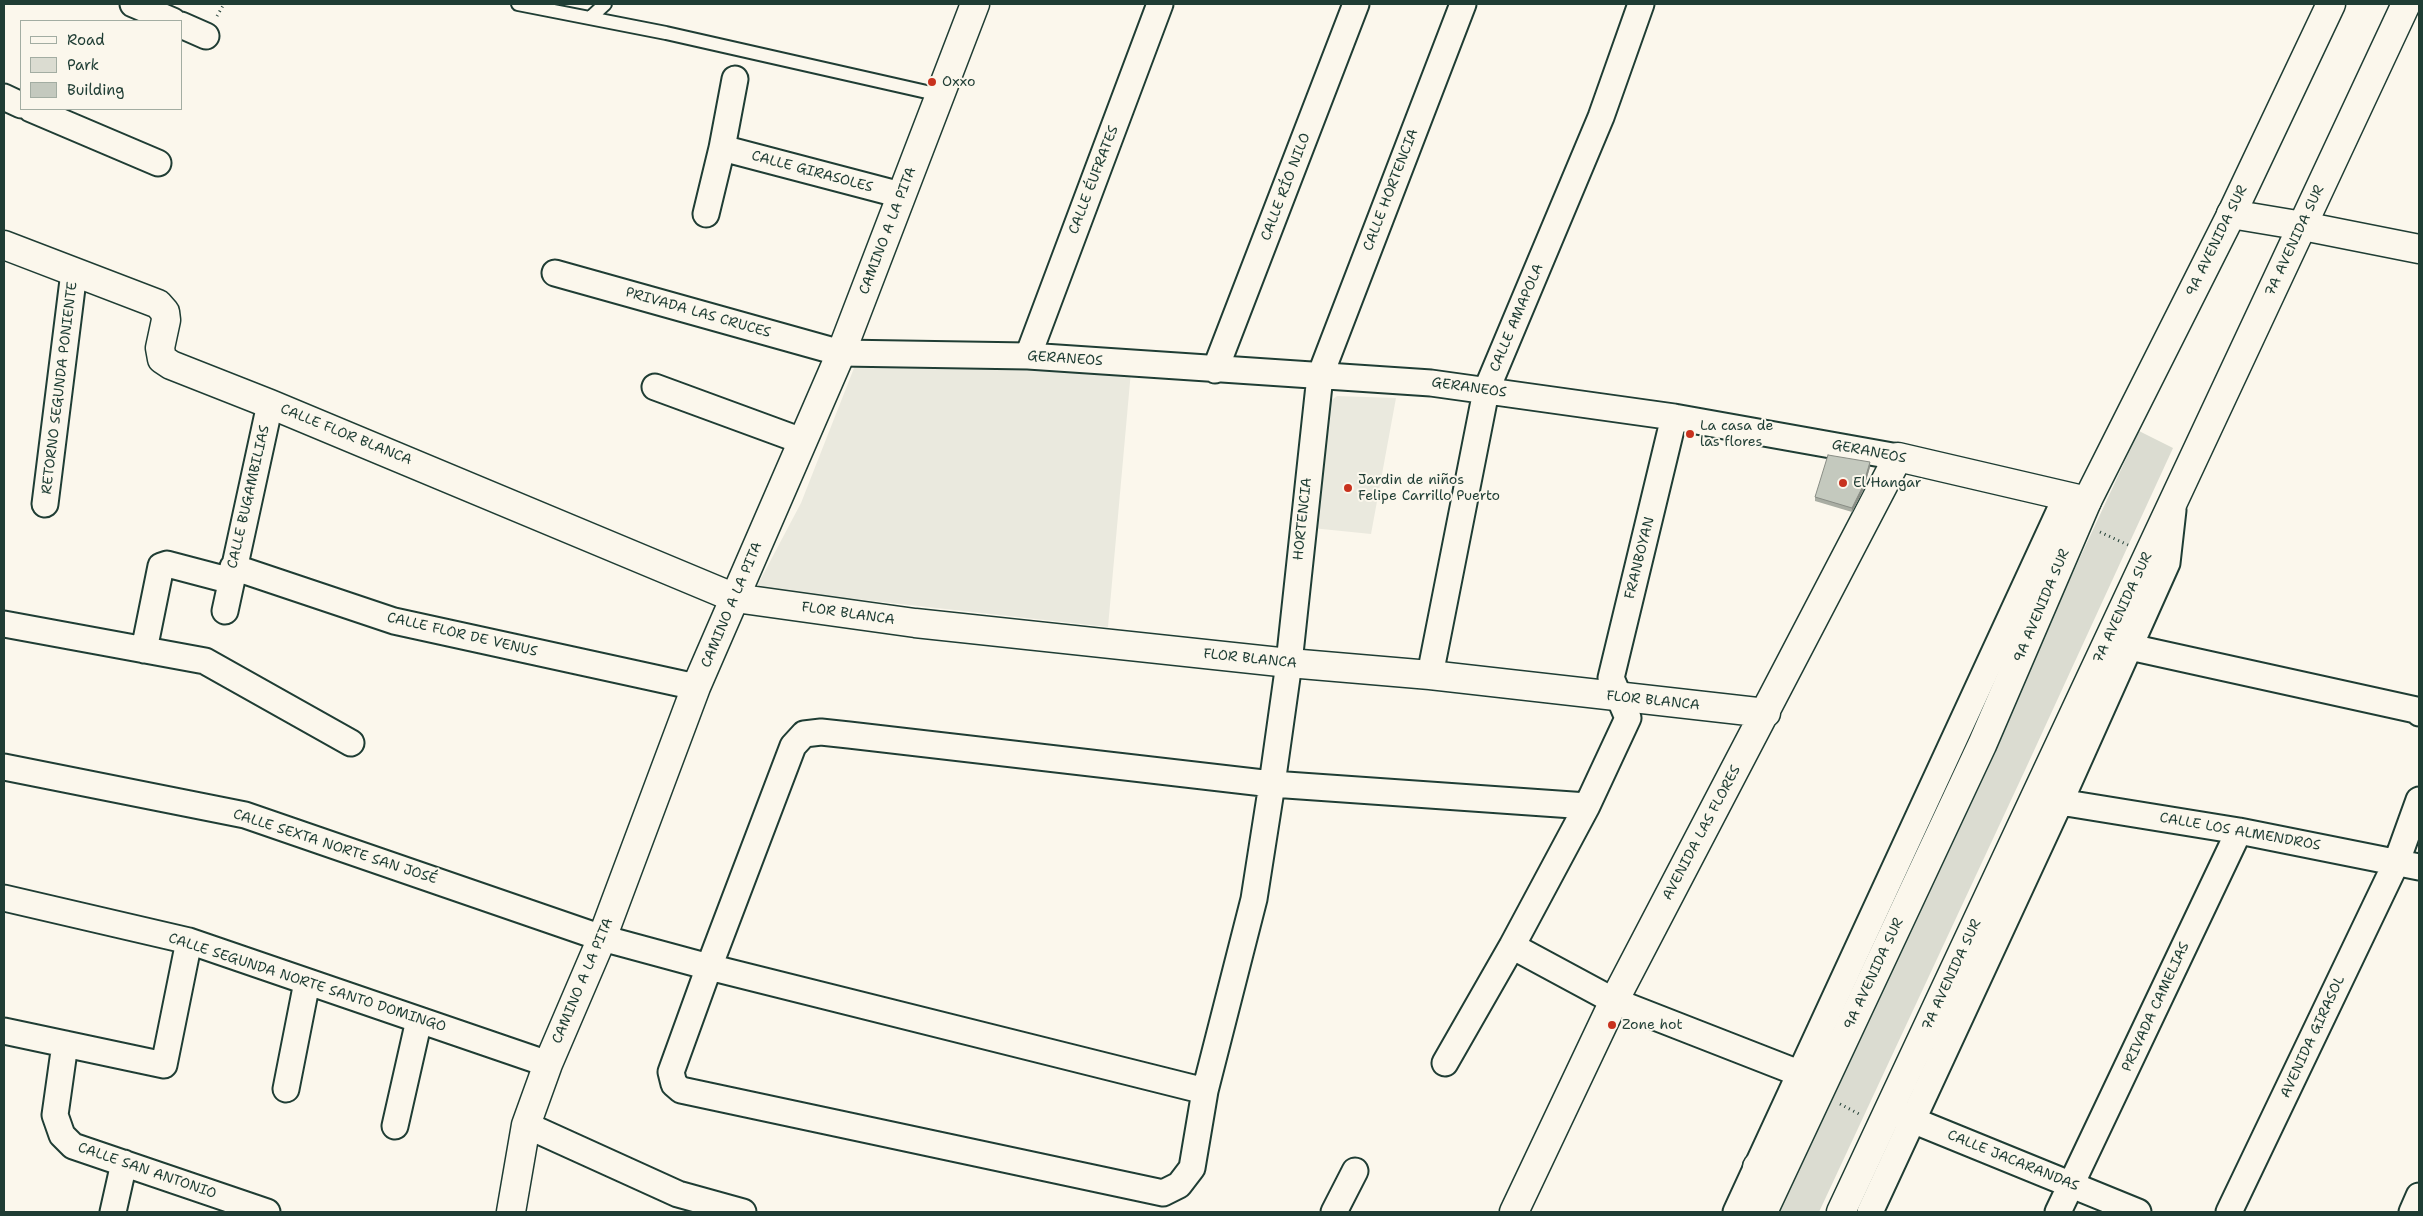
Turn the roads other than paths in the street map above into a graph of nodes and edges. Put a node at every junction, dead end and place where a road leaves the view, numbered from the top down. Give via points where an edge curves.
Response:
1 (133, 4) edge
2 (518, 4) edge
3 (605, 4) edge
4 (975, 4) edge
5 (1160, 4) edge
6 (1356, 4) edge
7 (1463, 4) edge
8 (1641, 4) edge
9 (2331, 4) edge
10 (2406, 4) edge
11 (591, 17) junction
12 (171, 20) edge
13 (182, 25) edge
14 (206, 36) dead end
15 (735, 79) dead end
16 (940, 95) junction
17 (4, 97) edge
18 (20, 105) edge
19 (33, 110) edge
20 (722, 148) junction
21 (158, 163) dead end
22 (902, 195) junction
23 (706, 214) dead end
24 (2231, 214) junction
25 (2303, 226) junction
26 (4, 246) edge
27 (2419, 249) edge
28 (74, 272) junction
29 (555, 273) dead end
30 (841, 353) junction
31 (1028, 356) junction
32 (1216, 370) junction
33 (1320, 376) junction
34 (655, 387) dead end
35 (1486, 391) junction
36 (270, 404) junction
37 (1674, 417) junction
38 (802, 441) junction
39 (1898, 457) junction
40 (2175, 494) junction
41 (45, 504) dead end
42 (2077, 506) junction
43 (232, 572) junction
44 (735, 598) junction
45 (224, 611) dead end
46 (4, 624) edge
47 (2130, 647) junction
48 (144, 650) junction
49 (1289, 663) junction
50 (1430, 675) junction
51 (696, 687) junction
52 (1620, 698) junction
53 (1766, 713) junction
54 (2419, 713) edge
55 (351, 743) dead end
56 (4, 767) edge
57 (1272, 784) junction
58 (2419, 800) edge
59 (2060, 802) junction
60 (1586, 806) junction
61 (2239, 831) junction
62 (2408, 864) edge
63 (4, 898) edge
64 (602, 938) junction
65 (189, 941) junction
66 (1512, 946) junction
67 (709, 967) junction
68 (308, 982) junction
69 (1614, 1001) junction
70 (419, 1020) junction
71 (4, 1031) edge
72 (65, 1044) junction
73 (1445, 1063) dead end
74 (548, 1064) junction
75 (1801, 1074) junction
76 (286, 1088) dead end
77 (1205, 1091) junction
78 (1885, 1117) junction
79 (1914, 1121) junction
80 (526, 1125) junction
81 (395, 1126) dead end
82 (124, 1163) junction
83 (1757, 1168) junction
84 (1355, 1171) dead end
85 (2072, 1184) junction
86 (2419, 1196) edge
87 (253, 1210) edge
88 (113, 1212) edge
89 (511, 1212) edge
90 (743, 1212) edge
91 (1334, 1212) edge
92 (1514, 1212) edge
93 (1736, 1212) edge
94 (1763, 1212) edge
95 (1841, 1212) edge
96 (1870, 1212) edge
97 (2058, 1212) edge
98 (2138, 1212) edge
99 (2229, 1212) edge
100 (2412, 1212) edge

1 - 12 street
2 - 11 lane
3 - 11 lane
4 - 16 street, CAMINO A LA PITA
5 - 31 street, CALLE ÉUFRATES
6 - 32 street, CALLE RÍO NILO
7 - 33 street, CALLE HORTENCIA
8 - 35 street, CALLE AMAPOLA via 1601,117
9 - 24 street, 9A AVENIDA SUR
10 - 25 street, 7A AVENIDA SUR
11 - 16 lane
13 - 14 street
15 - 20 street
16 - 22 street, CAMINO A LA PITA
17 - 18 street
19 - 21 street
20 - 22 street, CALLE GIRASOLES
20 - 23 street
22 - 30 street, CAMINO A LA PITA
24 - 25 street
24 - 42 street, 9A AVENIDA SUR
25 - 27 street
25 - 40 street, 7A AVENIDA SUR
26 - 28 street, CALLE FLOR BLANCA
28 - 36 street, CALLE FLOR BLANCA via 158,304 165,312 166,320 160,348 162,359
28 - 41 street, RETORNO SEGUNDA PONIENTE
29 - 30 street, PRIVADA LAS CRUCES
30 - 31 street, GERANEOS
30 - 38 street, CAMINO A LA PITA
31 - 32 street, GERANEOS
32 - 33 street, GERANEOS
33 - 35 street, GERANEOS via 1431,383
33 - 49 street, HORTENCIA
34 - 38 street
35 - 37 street, GERANEOS
35 - 50 street, CALLE AMAPOLA
36 - 43 street, CALLE BUGAMBILIAS
36 - 44 street, CALLE FLOR BLANCA
37 - 39 street, GERANEOS
37 - 52 street, FRANBOYAN via 1611,678
38 - 44 street, CAMINO A LA PITA
39 - 42 street, GERANEOS
39 - 53 street, AVENIDA LAS FLORES
40 - 47 street via 2167,563
40 - 78 street, 7A AVENIDA SUR
42 - 75 street
42 - 94 street, 9A AVENIDA SUR via 1982,745
43 - 45 street
43 - 48 street, CALLE BUGAMBILIAS via 224,579 167,564 161,566
43 - 51 street, CALLE FLOR DE VENUS via 394,621
44 - 49 street, FLOR BLANCA via 915,623
44 - 51 street, CAMINO A LA PITA
46 - 48 street
47 - 54 street
47 - 59 street
48 - 55 street via 205,661
49 - 50 street, FLOR BLANCA
49 - 57 street, HORTENCIA
50 - 52 street, FLOR BLANCA
51 - 64 street, CAMINO A LA PITA
52 - 53 street, FLOR BLANCA
52 - 60 street, FRANBOYAN via 1628,718
53 - 69 street, AVENIDA LAS FLORES
56 - 64 street, CALLE SEXTA NORTE SAN JOSÉ via 245,815
57 - 60 street, HORTENCIA
57 - 67 street, HORTENCIA via 840,734 804,734 792,746
57 - 77 street, HORTENCIA via 1254,899
58 - 62 street, AVENIDA GIRASOL
59 - 61 street, CALLE LOS ALMENDROS
59 - 79 street
60 - 66 street, FRANBOYAN
61 - 62 street, CALLE LOS ALMENDROS
61 - 85 street, PRIVADA CAMELIAS
62 - 99 street, AVENIDA GIRASOL
63 - 65 street, CALLE SEGUNDA NORTE SANTO DOMINGO
64 - 67 street, CALLE SEXTA NORTE SAN JOSÉ
64 - 74 street, CAMINO A LA PITA
65 - 68 street, CALLE SEGUNDA NORTE SANTO DOMINGO
65 - 72 street via 164,1065
66 - 69 street
66 - 73 street, FRANBOYAN
67 - 77 street, CALLE SEXTA NORTE SAN JOSÉ
67 - 77 street, HORTENCIA via 671,1072 674,1084 681,1090 1163,1193 1179,1185 1192,1168
68 - 70 street, CALLE SEGUNDA NORTE SANTO DOMINGO
68 - 76 street
69 - 75 street
69 - 92 street, AVENIDA LAS FLORES
70 - 74 street, CALLE SEGUNDA NORTE SANTO DOMINGO
70 - 81 street
71 - 72 street
72 - 82 street, CALLE SAN ANTONIO via 55,1115 62,1135 73,1146
74 - 80 street, CAMINO A LA PITA
75 - 83 street
78 - 79 street, CALLE JACARANDAS
78 - 95 street, 7A AVENIDA SUR
79 - 85 street, CALLE JACARANDAS
79 - 96 street
80 - 89 street, CAMINO A LA PITA
80 - 90 street via 678,1194
82 - 87 street, CALLE SAN ANTONIO
82 - 88 street
83 - 93 street
83 - 94 street
84 - 91 street
85 - 97 street, PRIVADA CAMELIAS
85 - 98 street, CALLE JACARANDAS
86 - 100 street

